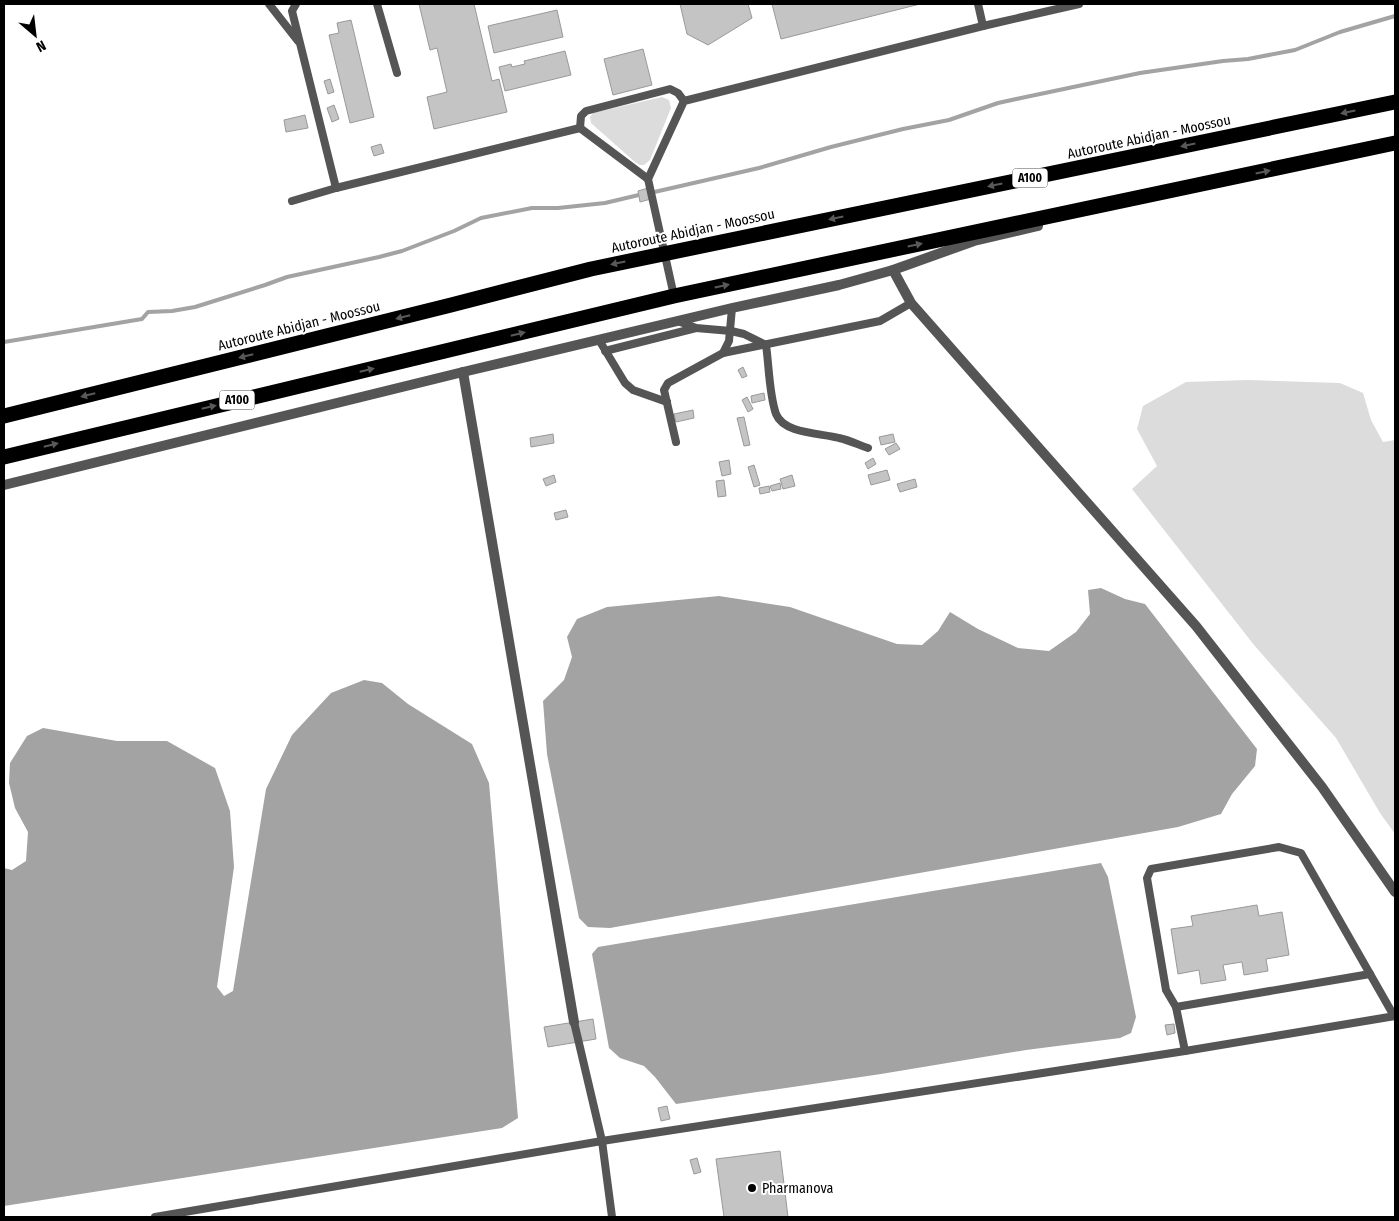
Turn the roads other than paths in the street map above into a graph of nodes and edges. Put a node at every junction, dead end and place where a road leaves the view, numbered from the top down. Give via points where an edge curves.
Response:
1 (269, 4) edge
2 (296, 4) edge
3 (377, 4) edge
4 (978, 4) edge
5 (1079, 4) edge
6 (983, 26) junction
7 (301, 45) junction
8 (397, 73) dead end
9 (684, 101) junction
10 (1395, 102) edge
11 (580, 128) junction
12 (1395, 143) edge
13 (1236, 177) junction
14 (648, 179) junction
15 (336, 188) junction
16 (292, 201) dead end
17 (665, 253) junction
18 (893, 270) junction
19 (674, 296) junction
20 (911, 303) junction
21 (732, 308) junction
22 (678, 321) junction
23 (696, 328) junction
24 (731, 331) junction
25 (599, 340) junction
26 (766, 345) junction
27 (605, 351) junction
28 (723, 353) junction
29 (463, 372) junction
30 (667, 402) junction
31 (4, 416) edge
32 (676, 442) dead end
33 (868, 448) dead end
34 (4, 457) edge
35 (4, 485) edge
36 (1395, 892) edge
37 (1370, 974) junction
38 (1176, 1007) junction
39 (1395, 1016) edge
40 (574, 1022) joint
41 (1185, 1051) junction
42 (602, 1141) junction
43 (155, 1217) edge
44 (612, 1217) edge

1 - 7 lane
2 - 7 lane via 292,11
3 - 8 lane
4 - 6 lane
5 - 6 lane
6 - 9 lane
7 - 15 lane
9 - 11 lane via 670,89 586,111 581,116
9 - 14 lane
10 -> 17 highway, Autoroute Abidjan - Moossou / A100
11 - 14 lane
11 - 15 lane
13 -> 12 highway, A100
13 - 18 street via 1166,199 974,241
19 -> 13 highway, A100
14 - 17 lane
15 - 16 lane
17 - 19 lane
17 -> 31 highway, Autoroute Abidjan - Moossou / A100
18 - 20 street
18 - 21 street
34 -> 19 highway, A100
20 - 26 lane via 880,321
20 - 36 street via 1196,626 1322,787
21 - 22 street
21 - 24 lane
22 - 23 lane
22 - 25 street
23 - 24 lane
23 - 27 lane
24 - 26 lane
24 - 28 lane
25 - 27 lane
25 - 29 street
26 - 28 lane
26 - 33 lane via 776,415 782,422 795,429 840,438
27 - 30 lane via 621,378 633,390
28 - 30 lane via 668,383 664,390
29 - 35 street
29 - 40 street
30 - 32 lane
37 - 38 lane
37 - 38 lane via 1301,853 1279,847 1151,869 1147,878 1166,990
37 - 39 lane
38 - 41 lane
39 - 41 lane
40 - 42 lane
41 - 42 lane
42 - 43 lane
42 - 44 lane

